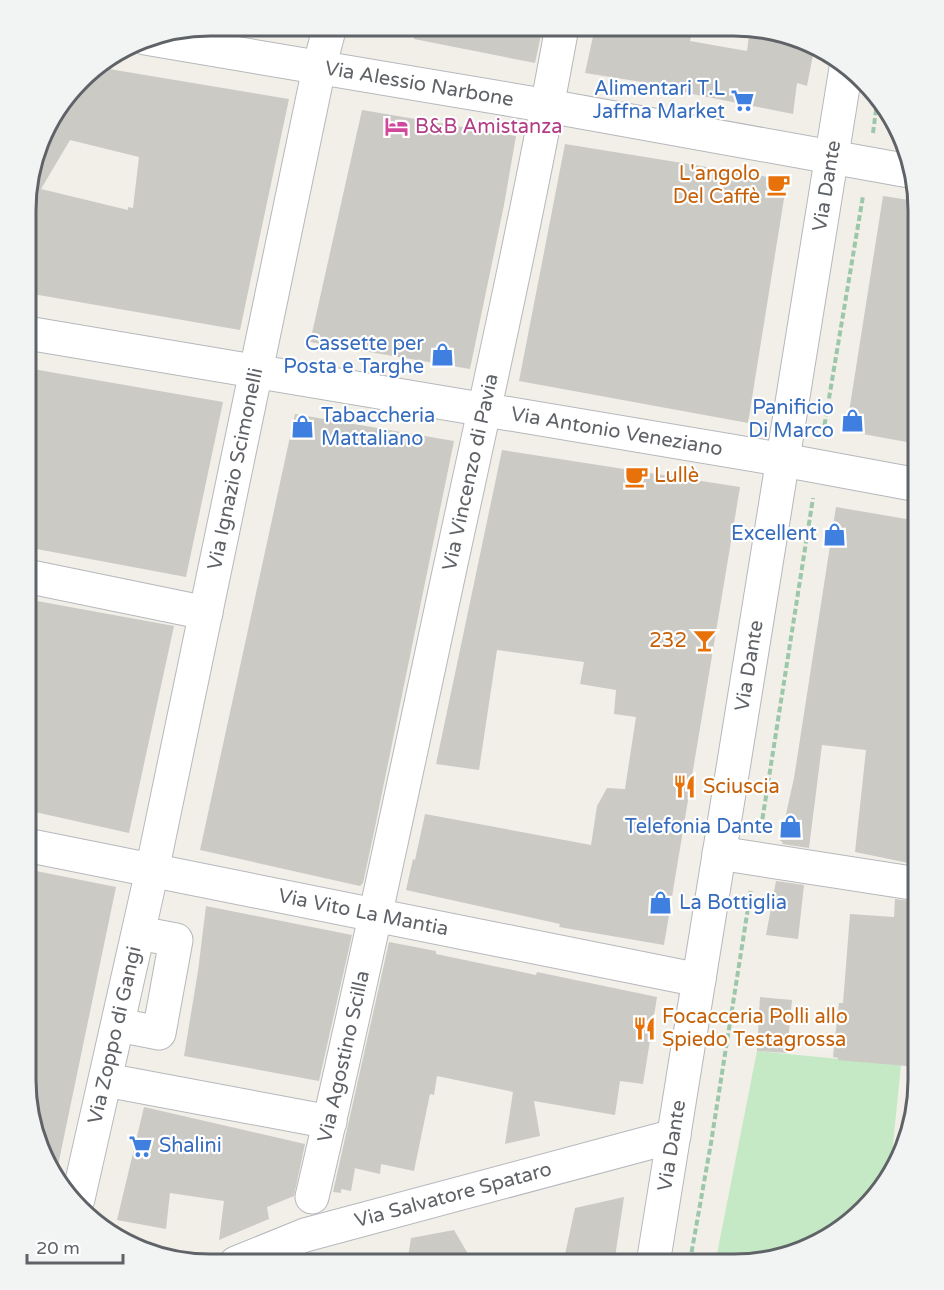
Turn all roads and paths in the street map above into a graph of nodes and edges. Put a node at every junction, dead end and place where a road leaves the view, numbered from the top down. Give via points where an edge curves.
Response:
1 (327, 36) edge
2 (560, 36) edge
3 (167, 42) edge
4 (319, 68) junction
5 (845, 76) edge
6 (548, 106) junction
7 (877, 111) edge
8 (832, 156) junction
9 (868, 163) junction
10 (903, 170) edge
11 (36, 335) edge
12 (256, 372) junction
13 (484, 410) junction
14 (783, 460) junction
15 (818, 466) junction
16 (908, 483) edge
17 (36, 578) edge
18 (206, 614) junction
19 (36, 847) edge
20 (719, 853) junction
21 (756, 858) junction
22 (152, 871) junction
23 (908, 883) edge
24 (376, 915) junction
25 (699, 980) junction
26 (106, 1080) junction
27 (330, 1122) junction
28 (674, 1136) junction
29 (79, 1195) edge
30 (312, 1197) dead end
31 (258, 1254) edge
32 (655, 1254) edge
33 (691, 1254) edge

1 - 4 street, Via Ignazio Scimonelli
2 - 6 street, Via Vincenzo di Pavia
3 - 4 street, Via Alessio Narbone
4 - 6 street, Via Alessio Narbone
4 - 12 street, Via Ignazio Scimonelli
5 - 8 street, Via Dante
6 - 8 street, Via Alessio Narbone
6 - 13 street, Via Vincenzo di Pavia
7 - 9 path
8 - 9 street, Via Alessio Narbone
8 - 14 street, Via Dante
9 - 10 street, Via Alessio Narbone
9 - 15 path
11 - 12 street, Via Antonio Veneziano
12 - 13 street, Via Antonio Veneziano
12 - 18 street, Via Ignazio Scimonelli
13 - 14 street, Via Antonio Veneziano
13 - 24 street, Via Vincenzo di Pavia
14 - 15 street, Via Antonio Veneziano
14 - 20 street, Via Dante
15 - 16 street, Via Antonio Veneziano
15 - 21 path
17 - 18 street
18 - 22 street, Via Ignazio Scimonelli
19 - 22 street, Via Vito La Mantia
20 - 21 street
20 - 25 street, Via Dante
21 - 23 street
21 - 33 path
22 - 24 street, Via Vito La Mantia
22 - 26 street, Via Zoppo di Gangi
24 - 25 street, Via Vito La Mantia
24 - 27 street, Via Agostino Scilla
25 - 28 street, Via Dante
26 - 27 street
26 - 29 street, Via Zoppo di Gangi
27 - 30 street, Via Agostino Scilla
28 - 31 street, Via Salvatore Spataro via 304,1235
28 - 32 street, Via Dante

